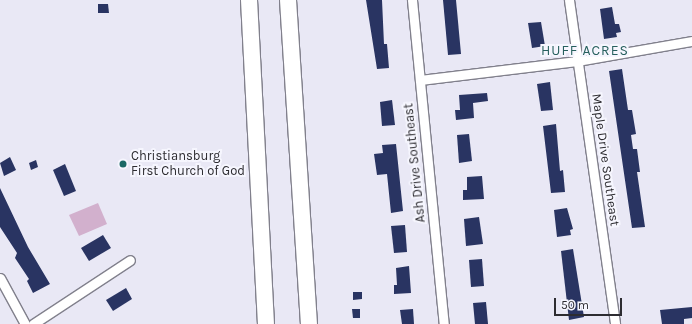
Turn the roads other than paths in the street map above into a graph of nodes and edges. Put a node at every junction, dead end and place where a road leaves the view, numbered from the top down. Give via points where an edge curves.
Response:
1 (249, 0) edge
2 (288, 0) edge
3 (412, 0) edge
4 (569, 0) edge
5 (692, 41) edge
6 (577, 61) junction
7 (420, 80) junction
8 (130, 260) dead end
9 (0, 278) edge
10 (25, 324) edge
11 (33, 324) edge
12 (266, 324) edge
13 (309, 324) edge
14 (444, 324) edge
15 (615, 324) edge

1 - 12 highway
2 - 13 highway
3 - 7 street, Ash Drive Southeast
4 - 6 street, Maple Drive Southeast
5 - 6 street
6 - 7 street
6 - 15 street, Maple Drive Southeast
7 - 14 street, Ash Drive Southeast
8 - 11 street
9 - 10 street

